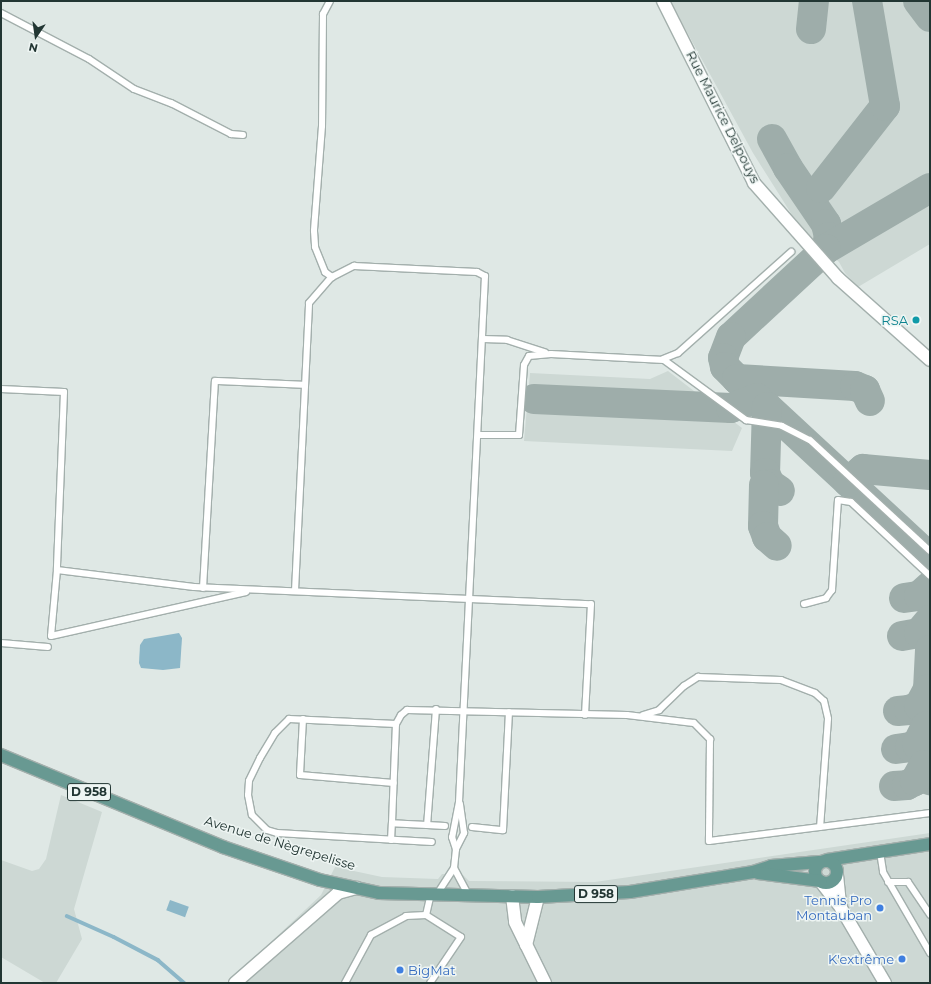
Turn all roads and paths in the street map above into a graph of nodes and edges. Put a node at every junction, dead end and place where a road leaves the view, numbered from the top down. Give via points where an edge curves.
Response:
1 (330, 1) edge
2 (663, 1) edge
3 (1, 13) edge
4 (243, 135) dead end
5 (791, 252) dead end
6 (332, 277) junction
7 (483, 339) junction
8 (551, 354) junction
9 (658, 359) junction
10 (930, 360) edge
11 (305, 385) junction
12 (1, 389) edge
13 (478, 435) junction
14 (930, 551) edge
15 (57, 570) junction
16 (930, 576) edge
17 (204, 588) junction
18 (256, 589) junction
19 (295, 591) junction
20 (470, 599) junction
21 (804, 604) dead end
22 (1, 643) edge
23 (48, 647) dead end
24 (436, 709) junction
25 (464, 709) junction
26 (508, 712) junction
27 (585, 715) junction
28 (630, 715) junction
29 (303, 719) junction
30 (396, 724) junction
31 (1, 755) edge
32 (394, 783) junction
33 (459, 802) junction
34 (930, 813) edge
35 (392, 823) junction
36 (427, 825) junction
37 (445, 826) dead end
38 (178, 827) junction
39 (820, 827) junction
40 (472, 828) dead end
41 (391, 840) junction
42 (432, 842) dead end
43 (930, 844) edge
44 (456, 849) junction
45 (880, 852) junction
46 (856, 855) junction
47 (823, 861) junction
48 (454, 868) junction
49 (752, 872) junction
50 (837, 873) junction
51 (320, 880) junction
52 (820, 882) junction
53 (888, 882) junction
54 (357, 888) junction
55 (430, 892) junction
56 (468, 894) junction
57 (512, 896) junction
58 (538, 897) junction
59 (841, 908) junction
60 (315, 910) junction
61 (426, 915) junction
62 (930, 915) edge
63 (526, 944) junction
64 (930, 953) edge
65 (235, 983) edge
66 (345, 983) edge
67 (430, 983) edge
68 (545, 983) edge
69 (885, 983) edge

1 - 6 lane via 324,14 322,126 314,231 315,247 325,272
2 - 10 street, Rue Maurice Delpouys via 754,183 838,278
3 - 4 lane via 89,59 134,89 171,103 230,134
5 - 9 lane via 678,353 666,360
6 - 7 lane via 354,266 477,272 485,276
6 - 11 lane via 309,303
7 - 8 lane via 507,340
7 - 13 lane
8 - 9 lane
8 - 13 lane via 526,358 519,435
9 - 14 lane via 672,365 709,395 746,420 782,426 810,440
11 - 17 lane via 215,381
11 - 19 lane
12 - 15 lane via 64,392
13 - 20 lane
15 - 17 lane via 152,584
15 - 18 lane via 51,636
16 - 21 lane via 851,502 838,500 832,590 826,598
17 - 18 lane
18 - 19 lane
19 - 20 lane
20 - 25 lane
20 - 27 lane via 590,604
22 - 23 lane
24 - 25 lane
24 - 30 lane via 408,710 401,715
24 - 36 lane
25 - 26 lane
25 - 33 lane
26 - 27 lane
26 - 40 lane via 503,830
27 - 28 lane
28 - 39 lane via 694,723 710,739 709,840
28 - 39 lane via 659,710 684,686 698,677 781,680 815,693 824,701 828,719
29 - 30 lane
29 - 32 lane via 300,775
29 - 41 lane via 289,719 275,733 260,758 249,788 252,815 267,830 278,833
30 - 32 lane
31 - 38 main road, Avenue de Nègrepelisse / D 958
32 - 35 lane
33 - 44 lane via 452,837
33 - 44 lane via 464,833
34 - 39 lane
35 - 36 lane
35 - 41 lane
36 - 37 lane
38 - 51 main road, Avenue de Nègrepelisse / D 958 via 222,847
38 - 55 main road, Avenue de Nègrepelisse / D 958 via 327,874
41 - 42 lane
43 - 45 main road, Avenue de Nègrepelisse / D 958
44 - 48 lane
45 - 46 main road, Avenue de Nègrepelisse / D 958
45 - 53 lane via 883,872
46 - 47 main road, Avenue de Nègrepelisse / D 958
46 - 50 main road
47 - 49 main road, Avenue de Nègrepelisse / D 958 via 771,866
47 - 50 main road via 835,864
47 - 52 main road via 814,872
48 - 55 lane
48 - 56 lane
49 - 52 main road, Avenue de Nègrepelisse / D 958 via 792,875
49 - 58 main road, Avenue de Nègrepelisse / D 958 via 630,892
50 - 52 main road via 829,883
50 - 59 street
51 - 54 main road, Avenue de Nègrepelisse / D 958
51 - 60 street via 325,892
52 - 59 street
53 - 62 lane via 908,882
53 - 64 lane
54 - 55 main road, Avenue de Nègrepelisse / D 958 via 379,892
54 - 60 street via 338,893
55 - 56 main road, Avenue de Nègrepelisse / D 958
55 - 61 lane
56 - 57 main road, Avenue de Nègrepelisse / D 958
57 - 58 main road, Avenue de Nègrepelisse / D 958
57 - 63 street via 515,922
58 - 63 street
59 - 69 street
60 - 65 street
61 - 66 lane via 406,916 371,935
61 - 67 lane via 461,937
63 - 68 street

